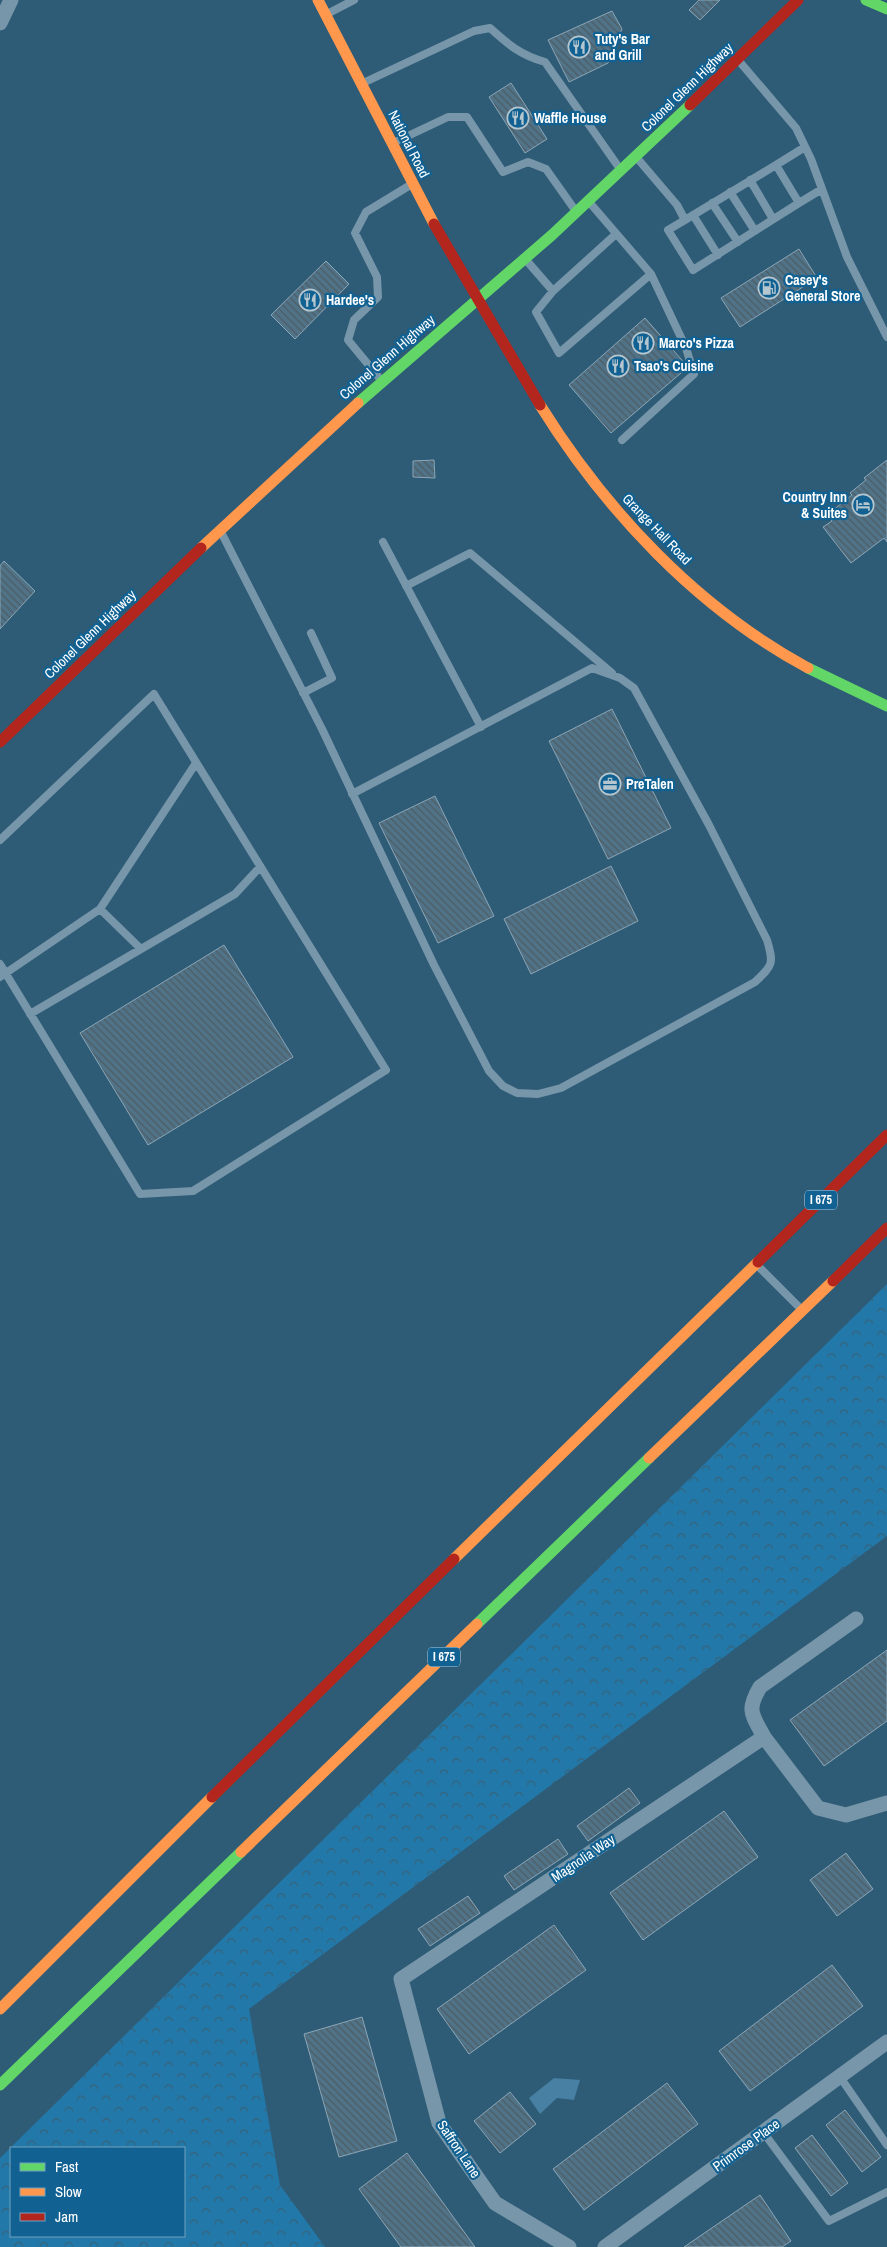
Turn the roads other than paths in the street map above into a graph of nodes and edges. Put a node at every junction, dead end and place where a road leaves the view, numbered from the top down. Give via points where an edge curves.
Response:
1 (11, 0) edge
2 (318, 0) edge
3 (354, 0) edge
4 (798, 0) edge
5 (866, 0) edge
6 (887, 9) edge
7 (326, 15) junction
8 (0, 23) edge
9 (738, 59) junction
10 (361, 84) junction
11 (392, 143) junction
12 (804, 147) junction
13 (636, 157) junction
14 (776, 165) junction
15 (621, 170) junction
16 (750, 180) junction
17 (412, 183) junction
18 (822, 189) junction
19 (730, 192) junction
20 (588, 201) junction
21 (712, 203) junction
22 (799, 203) junction
23 (577, 212) junction
24 (693, 215) junction
25 (774, 219) junction
26 (685, 220) junction
27 (755, 231) junction
28 (616, 234) junction
29 (738, 242) junction
30 (718, 254) junction
31 (525, 258) junction
32 (651, 274) junction
33 (553, 291) junction
34 (476, 301) junction
35 (887, 337) edge
36 (382, 382) junction
37 (622, 440) dead end
38 (220, 530) junction
39 (383, 542) dead end
40 (406, 586) junction
41 (311, 633) dead end
42 (616, 676) junction
43 (303, 693) junction
44 (887, 706) edge
45 (481, 727) junction
46 (0, 742) edge
47 (196, 762) junction
48 (352, 794) junction
49 (0, 840) edge
50 (260, 867) junction
51 (100, 909) junction
52 (141, 949) junction
53 (0, 964) edge
54 (3, 975) edge
55 (30, 1014) junction
56 (887, 1135) edge
57 (887, 1228) edge
58 (756, 1264) junction
59 (803, 1310) junction
60 (856, 1619) dead end
61 (764, 1737) junction
62 (887, 1803) edge
63 (402, 1980) joint
64 (0, 2007) edge
65 (887, 2042) edge
66 (840, 2077) junction
67 (0, 2086) edge
68 (763, 2132) junction
69 (887, 2145) edge
70 (887, 2192) edge
71 (568, 2247) edge
72 (605, 2247) edge

1 - 8 street
2 - 7 main road, National Road
3 - 7 lane
4 - 9 main road, Colonel Glenn Highway
5 - 6 main road
7 - 10 main road, National Road
9 - 12 lane via 796,128
9 - 13 main road, Colonel Glenn Highway
10 - 11 main road, National Road
10 - 15 lane via 474,31 490,28 525,56 545,62
11 - 17 main road, National Road
11 - 23 lane via 448,116 467,117 503,172 528,162 546,169
12 - 14 lane
12 - 18 lane
13 - 15 main road, Colonel Glenn Highway
13 - 26 lane via 677,205
14 - 16 lane
14 - 22 lane
15 - 20 main road, Colonel Glenn Highway
16 - 19 lane
16 - 25 lane
17 - 34 main road, National Road
17 - 36 lane via 366,212 355,233 378,277 378,297 354,320 348,340
18 - 22 lane
18 - 35 lane via 848,257
19 - 21 lane
19 - 27 lane
20 - 23 main road, Colonel Glenn Highway
20 - 28 lane
21 - 24 lane
21 - 29 lane
22 - 25 lane
23 - 31 main road, Colonel Glenn Highway
24 - 26 lane
24 - 30 lane
25 - 27 lane
26 - 30 lane via 668,230 693,270
27 - 29 lane
28 - 32 lane
28 - 33 lane
29 - 30 lane
31 - 33 lane
31 - 34 main road, Colonel Glenn Highway
32 - 33 lane via 559,353 536,312
32 - 37 lane via 686,348 694,374
34 - 36 main road, Colonel Glenn Highway
34 - 44 main road, Grange Hall Road via 581,466 660,556 726,613 790,657
36 - 38 main road, Colonel Glenn Highway
38 - 43 lane
38 - 46 main road, Colonel Glenn Highway
39 - 40 lane
40 - 42 lane via 470,553
40 - 45 lane
41 - 43 lane via 332,678
42 - 45 lane via 592,668
42 - 48 lane via 634,688 709,825 767,940 773,959 771,967 755,982 561,1088 538,1094 516,1093 503,1086 489,1071
43 - 48 lane
45 - 48 lane
47 - 49 lane via 154,694
47 - 50 lane
47 - 51 lane
50 - 52 lane via 235,894
50 - 55 lane via 386,1070 193,1191 140,1194
51 - 52 lane
51 - 54 lane
52 - 55 lane
53 - 54 lane
54 - 55 lane
56 - 58 main road, I 675
57 - 59 main road, I 675
58 - 59 lane
58 - 64 main road, I 675
59 - 67 main road, I 675
60 - 61 street via 760,1687 751,1702 751,1712
61 - 62 street via 818,1808 846,1815
61 - 63 street, Magnolia Way
63 - 71 street, Saffron Lane via 439,2123 495,2203
65 - 66 street, Primrose Place
66 - 68 street, Primrose Place
66 - 69 lane
68 - 70 lane via 829,2221
68 - 72 street, Primrose Place

